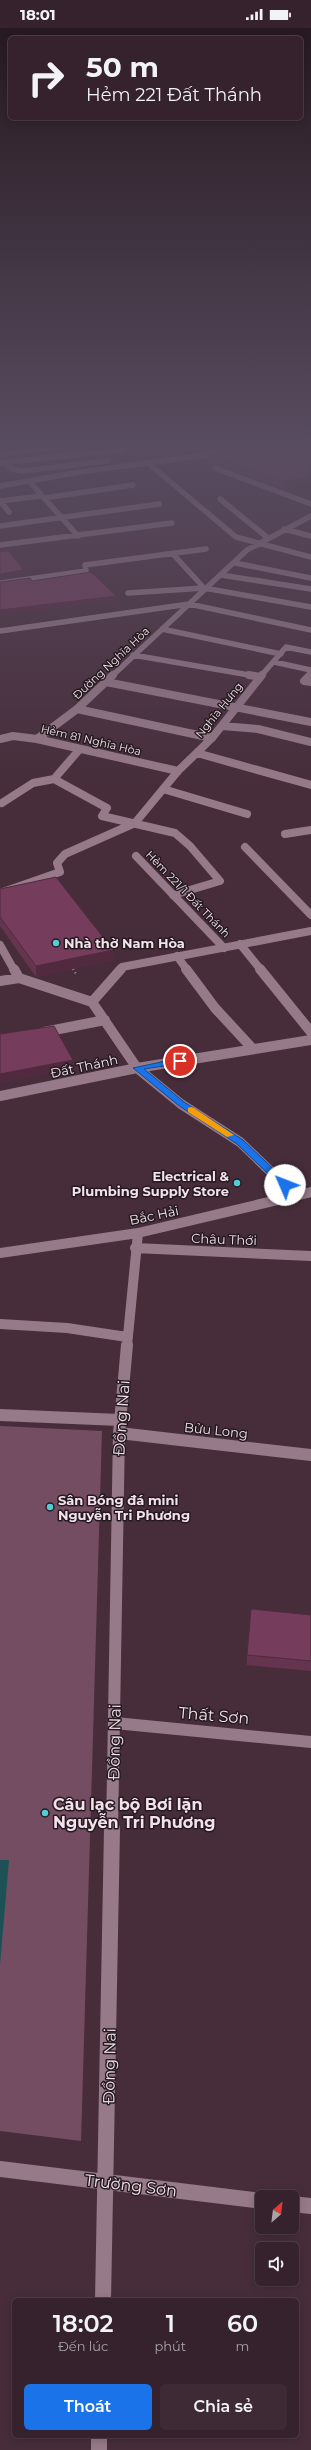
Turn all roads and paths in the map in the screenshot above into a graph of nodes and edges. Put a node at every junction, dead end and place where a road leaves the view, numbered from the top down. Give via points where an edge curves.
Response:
1 (129, 560) edge
2 (178, 560) edge
3 (238, 560) edge
4 (235, 563) junction
5 (220, 575) junction
6 (311, 578) edge
7 (0, 583) edge
8 (204, 588) junction
9 (311, 589) edge
10 (128, 593) dead end
11 (190, 604) junction
12 (311, 607) edge
13 (162, 629) junction
14 (311, 630) edge
15 (0, 631) edge
16 (311, 652) edge
17 (281, 654) junction
18 (133, 655) junction
19 (274, 662) junction
20 (311, 670) edge
21 (311, 674) edge
22 (260, 677) junction
23 (106, 682) junction
24 (311, 682) edge
25 (236, 706) junction
26 (77, 709) junction
27 (311, 722) edge
28 (222, 726) junction
29 (212, 738) junction
30 (0, 739) edge
31 (37, 739) junction
32 (311, 742) edge
33 (79, 750) junction
34 (197, 753) junction
35 (178, 771) junction
36 (54, 779) junction
37 (311, 785) edge
38 (163, 789) junction
39 (2, 803) dead end
40 (247, 814) dead end
41 (135, 823) junction
42 (311, 830) edge
43 (285, 834) dead end
44 (245, 847) dead end
45 (136, 856) dead end
46 (0, 893) edge
47 (173, 895) junction
48 (311, 915) edge
49 (311, 931) edge
50 (240, 944) junction
51 (0, 945) edge
52 (224, 948) junction
53 (177, 956) junction
54 (19, 978) junction
55 (0, 981) edge
56 (92, 1002) junction
57 (105, 1020) junction
58 (311, 1032) edge
59 (37, 1033) edge
60 (311, 1040) edge
61 (253, 1049) junction
62 (137, 1068) junction
63 (0, 1096) edge
64 (311, 1192) edge
65 (296, 1196) junction
66 (138, 1233) junction
67 (135, 1248) junction
68 (0, 1253) edge
69 (311, 1256) edge
70 (0, 1324) edge
71 (127, 1337) junction
72 (0, 1415) edge
73 (120, 1420) junction
74 (119, 1433) junction
75 (311, 1455) edge
76 (115, 1723) junction
77 (311, 1742) edge
78 (0, 2169) edge
79 (107, 2183) junction
80 (255, 2200) edge
81 (299, 2205) edge
82 (311, 2206) edge
83 (103, 2298) edge
84 (99, 2438) edge
85 (99, 2450) edge

1 - 7 street via 85,566 86,571
2 - 8 street
3 - 4 street, Đường Nghĩa Hòa
4 - 5 street, Đường Nghĩa Hòa
4 - 6 street
5 - 8 street, Đường Nghĩa Hòa
5 - 9 street
8 - 10 street
8 - 11 street, Đường Nghĩa Hòa
8 - 12 street
11 - 13 street, Đường Nghĩa Hòa
11 - 14 street
11 - 15 street
13 - 17 street
13 - 18 street, Đường Nghĩa Hòa
16 - 17 street via 286,647
17 - 19 street, Nghĩa Hưng
18 - 22 street
18 - 23 street, Đường Nghĩa Hòa
19 - 20 street
19 - 22 street, Nghĩa Hưng
21 - 24 street via 304,681
22 - 25 street, Nghĩa Hưng
23 - 25 street
23 - 26 street, Đường Nghĩa Hòa
25 - 27 street
25 - 28 street, Nghĩa Hưng
26 - 29 street
26 - 31 street, Đường Nghĩa Hòa
28 - 29 street, Nghĩa Hưng
28 - 32 street via 258,730
29 - 34 street, Nghĩa Hưng
30 - 31 street, Hẻm 81 Nghĩa Hòa via 13,736
31 - 33 street, Hẻm 81 Nghĩa Hòa
33 - 35 street, Hẻm 81 Nghĩa Hòa
33 - 36 street
34 - 35 street, Nghĩa Hưng
34 - 37 street
35 - 38 street, Nghĩa Hưng
36 - 39 street via 33,783
36 - 41 street via 107,808 102,816
38 - 40 street
38 - 41 street, Nghĩa Hưng
41 - 46 street via 65,854 57,863 60,872
41 - 47 street via 175,833 190,846 220,881
42 - 43 street
44 - 48 street
45 - 47 street, Hẻm 221/1 Đất Thánh
47 - 52 street, Hẻm 221/1 Đất Thánh
49 - 50 street
50 - 52 street
50 - 58 street
51 - 54 street
52 - 53 street
53 - 56 street via 122,967
53 - 61 street via 215,1008
54 - 55 street
54 - 56 street
56 - 57 street
57 - 59 street
57 - 62 street
60 - 61 street
61 - 62 street
62 - 63 street, Đất Thánh
62 - 65 street, Đất Thánh via 181,1104 240,1142
64 - 65 street, Bắc Hải
65 - 66 street, Bắc Hải
66 - 67 street, Đồng Nai
66 - 68 street, Bắc Hải
67 - 69 street, Châu Thới
67 - 71 street, Đồng Nai
70 - 71 street via 67,1328
71 - 73 street, Đồng Nai
72 - 73 street
73 - 74 street, Đồng Nai
74 - 75 street, Bửu Long
74 - 76 street, Đồng Nai
76 - 77 street, Thất Sơn
76 - 79 street, Đồng Nai
78 - 79 street, Trường Sơn
79 - 80 street, Trường Sơn
79 - 83 street, Đồng Nai
81 - 82 street
84 - 85 street

